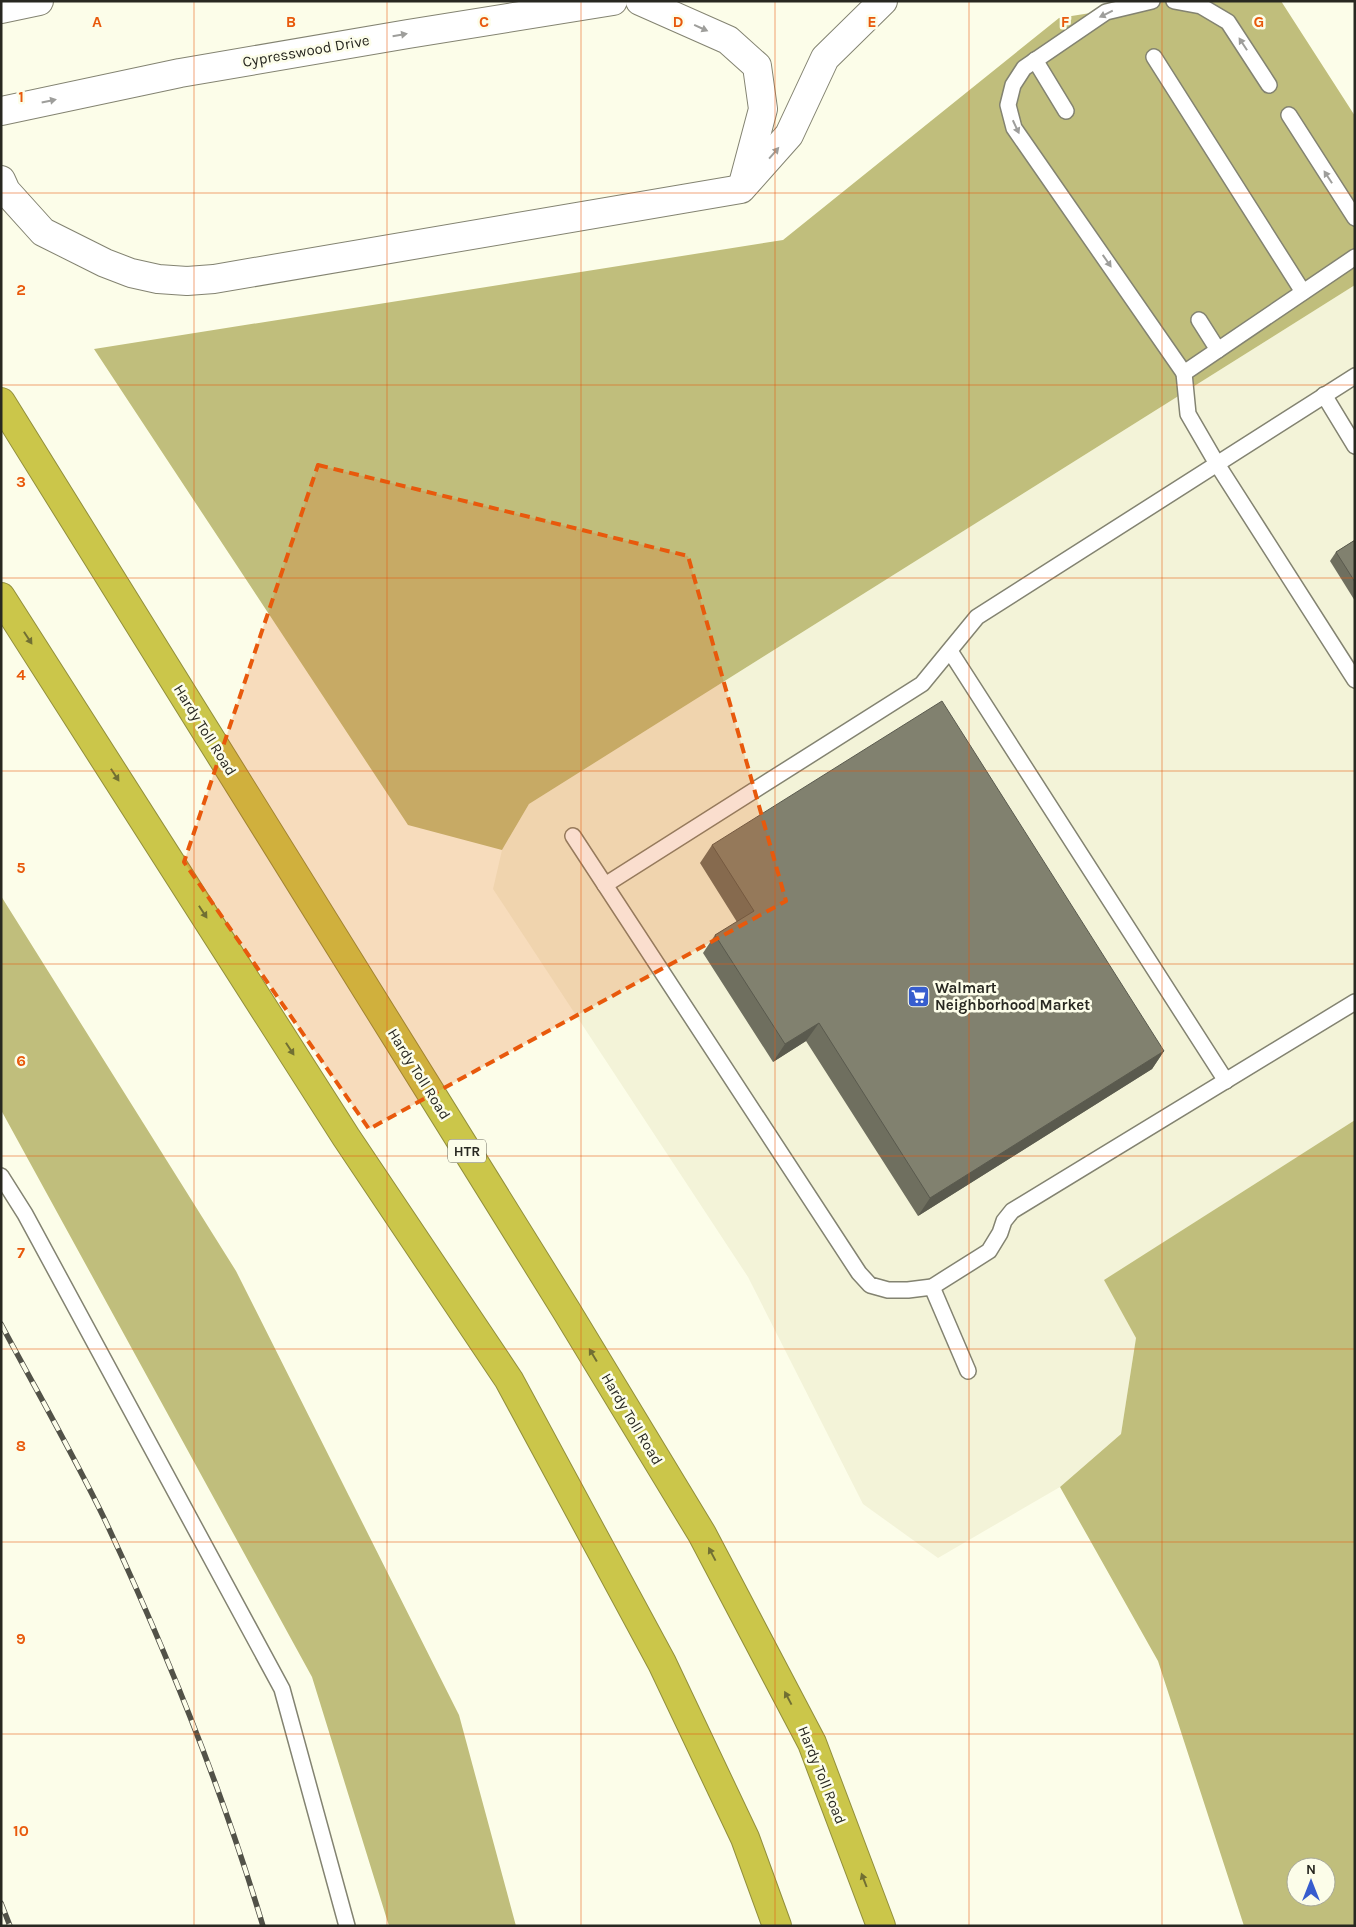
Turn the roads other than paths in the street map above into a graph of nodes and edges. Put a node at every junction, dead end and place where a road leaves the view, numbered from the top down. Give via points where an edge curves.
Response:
1 (39, 1) edge
2 (613, 1) edge
3 (640, 1) edge
4 (883, 1) edge
5 (1152, 1) edge
6 (1174, 1) edge
7 (1, 9) edge
8 (1154, 57) dead end
9 (1035, 60) junction
10 (1269, 85) dead end
11 (1, 111) edge
12 (1066, 111) dead end
13 (1289, 115) dead end
14 (1, 180) edge
15 (741, 189) junction
16 (1355, 218) edge
17 (1355, 256) edge
18 (1303, 292) junction
19 (1199, 320) dead end
20 (1218, 350) junction
21 (1184, 373) junction
22 (1355, 376) edge
23 (1324, 395) junction
24 (1, 402) edge
25 (1355, 446) edge
26 (1217, 464) junction
27 (1, 597) edge
28 (950, 651) junction
29 (1355, 680) edge
30 (574, 836) dead end
31 (606, 885) junction
32 (1355, 1002) edge
33 (1226, 1081) junction
34 (1, 1176) edge
35 (932, 1287) junction
36 (968, 1372) dead end
37 (347, 1926) edge
38 (777, 1926) edge
39 (881, 1926) edge

1 - 7 main road
11 -> 2 main road, Cypresswood Drive via 180,73
3 -> 15 main road via 728,40 757,66 763,109
15 -> 4 main road via 789,135 825,58
5 -> 9 lane via 1106,12
10 -> 6 lane via 1228,22 1201,6
8 - 18 lane
9 - 12 lane
9 -> 21 lane via 1024,68 1013,85 1008,105 1014,128
16 -> 13 lane
14 - 15 main road via 43,232 131,273 187,281
17 - 18 lane
18 - 20 lane
19 - 20 lane
20 - 21 lane
21 - 26 lane via 1188,414
22 - 23 lane
23 - 25 lane
23 - 26 lane
39 -> 24 highway, Hardy Toll Road / HTR via 812,1743 702,1534
26 - 28 lane via 976,617
26 - 29 lane
27 -> 38 highway via 341,1129 509,1380 662,1663 745,1838
28 - 31 lane via 922,684
28 - 33 lane
30 - 31 lane
31 - 35 lane via 859,1273 870,1285 888,1290
32 - 33 lane
33 - 35 lane via 1012,1211 989,1251
34 - 37 lane via 25,1214 282,1689
35 - 36 lane

